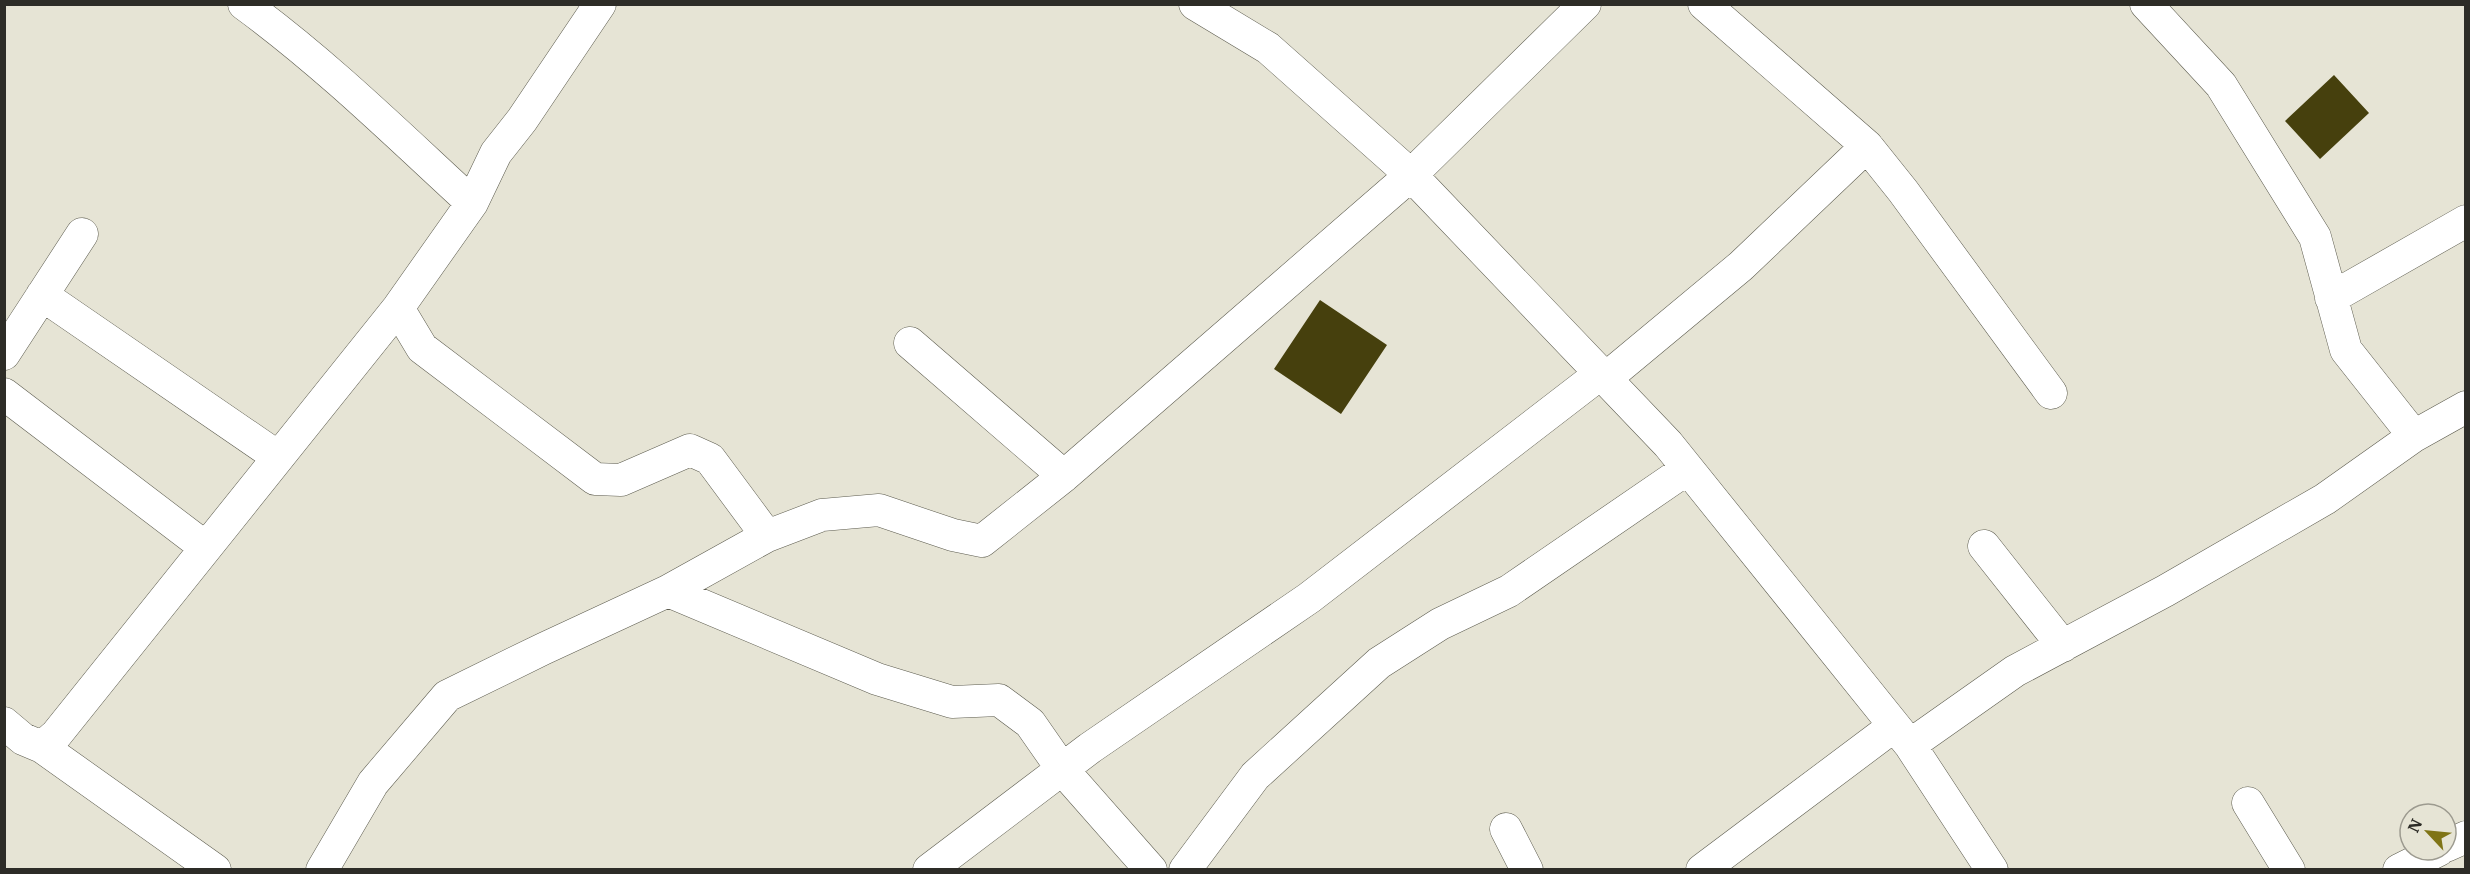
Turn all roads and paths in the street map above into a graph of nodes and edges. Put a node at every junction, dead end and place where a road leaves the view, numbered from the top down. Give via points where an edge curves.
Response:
1 (244, 4) edge
2 (600, 4) edge
3 (1195, 4) edge
4 (1585, 4) edge
5 (1704, 4) edge
6 (2146, 4) edge
7 (1867, 146) junction
8 (1411, 175) junction
9 (472, 203) junction
10 (2466, 221) edge
11 (82, 234) dead end
12 (42, 295) junction
13 (2331, 298) junction
14 (398, 308) junction
15 (910, 344) dead end
16 (4, 354) edge
17 (1603, 376) junction
18 (2051, 393) dead end
19 (4, 394) edge
20 (2466, 407) edge
21 (2414, 436) junction
22 (278, 457) junction
23 (1688, 469) junction
24 (1064, 476) junction
25 (767, 536) junction
26 (1984, 546) dead end
27 (205, 547) junction
28 (668, 591) junction
29 (2063, 646) junction
30 (4, 723) edge
31 (1902, 736) junction
32 (42, 747) junction
33 (1062, 769) junction
34 (2248, 803) dead end
35 (1506, 829) dead end
36 (2415, 862) edge
37 (1980, 865) edge
38 (215, 870) edge
39 (322, 870) edge
40 (929, 870) edge
41 (1151, 870) edge
42 (1185, 870) edge
43 (1527, 870) edge
44 (1702, 870) edge
45 (2289, 870) edge
46 (2399, 870) edge

1 - 9 street via 344,86
2 - 9 street via 496,153
3 - 8 street via 1268,48
4 - 8 street
5 - 7 street
6 - 13 street via 2221,85 2315,237
7 - 17 street via 1742,266
7 - 18 street
8 - 17 street
8 - 24 street
9 - 14 street
10 - 13 street
11 - 12 street
12 - 16 street
12 - 22 street
13 - 21 street via 2346,350
14 - 22 street
14 - 25 street via 422,348 595,479 621,480 690,450 710,459
15 - 24 street
17 - 23 street
17 - 33 street via 1309,598
19 - 27 street
20 - 21 street
21 - 29 street via 2325,499
22 - 27 street
23 - 31 street
23 - 42 street via 1509,591 1440,624 1379,663 1255,776
24 - 25 street via 982,541 879,510 822,514
25 - 28 street
26 - 29 street
27 - 32 street via 56,735
28 - 33 street via 877,679 952,702 999,700 1030,723
28 - 39 street via 447,696 373,783
29 - 31 street
30 - 32 street via 23,739
31 - 37 street
31 - 44 street
32 - 38 street
33 - 40 street
33 - 41 street
34 - 45 street
35 - 43 street
36 - 46 street

